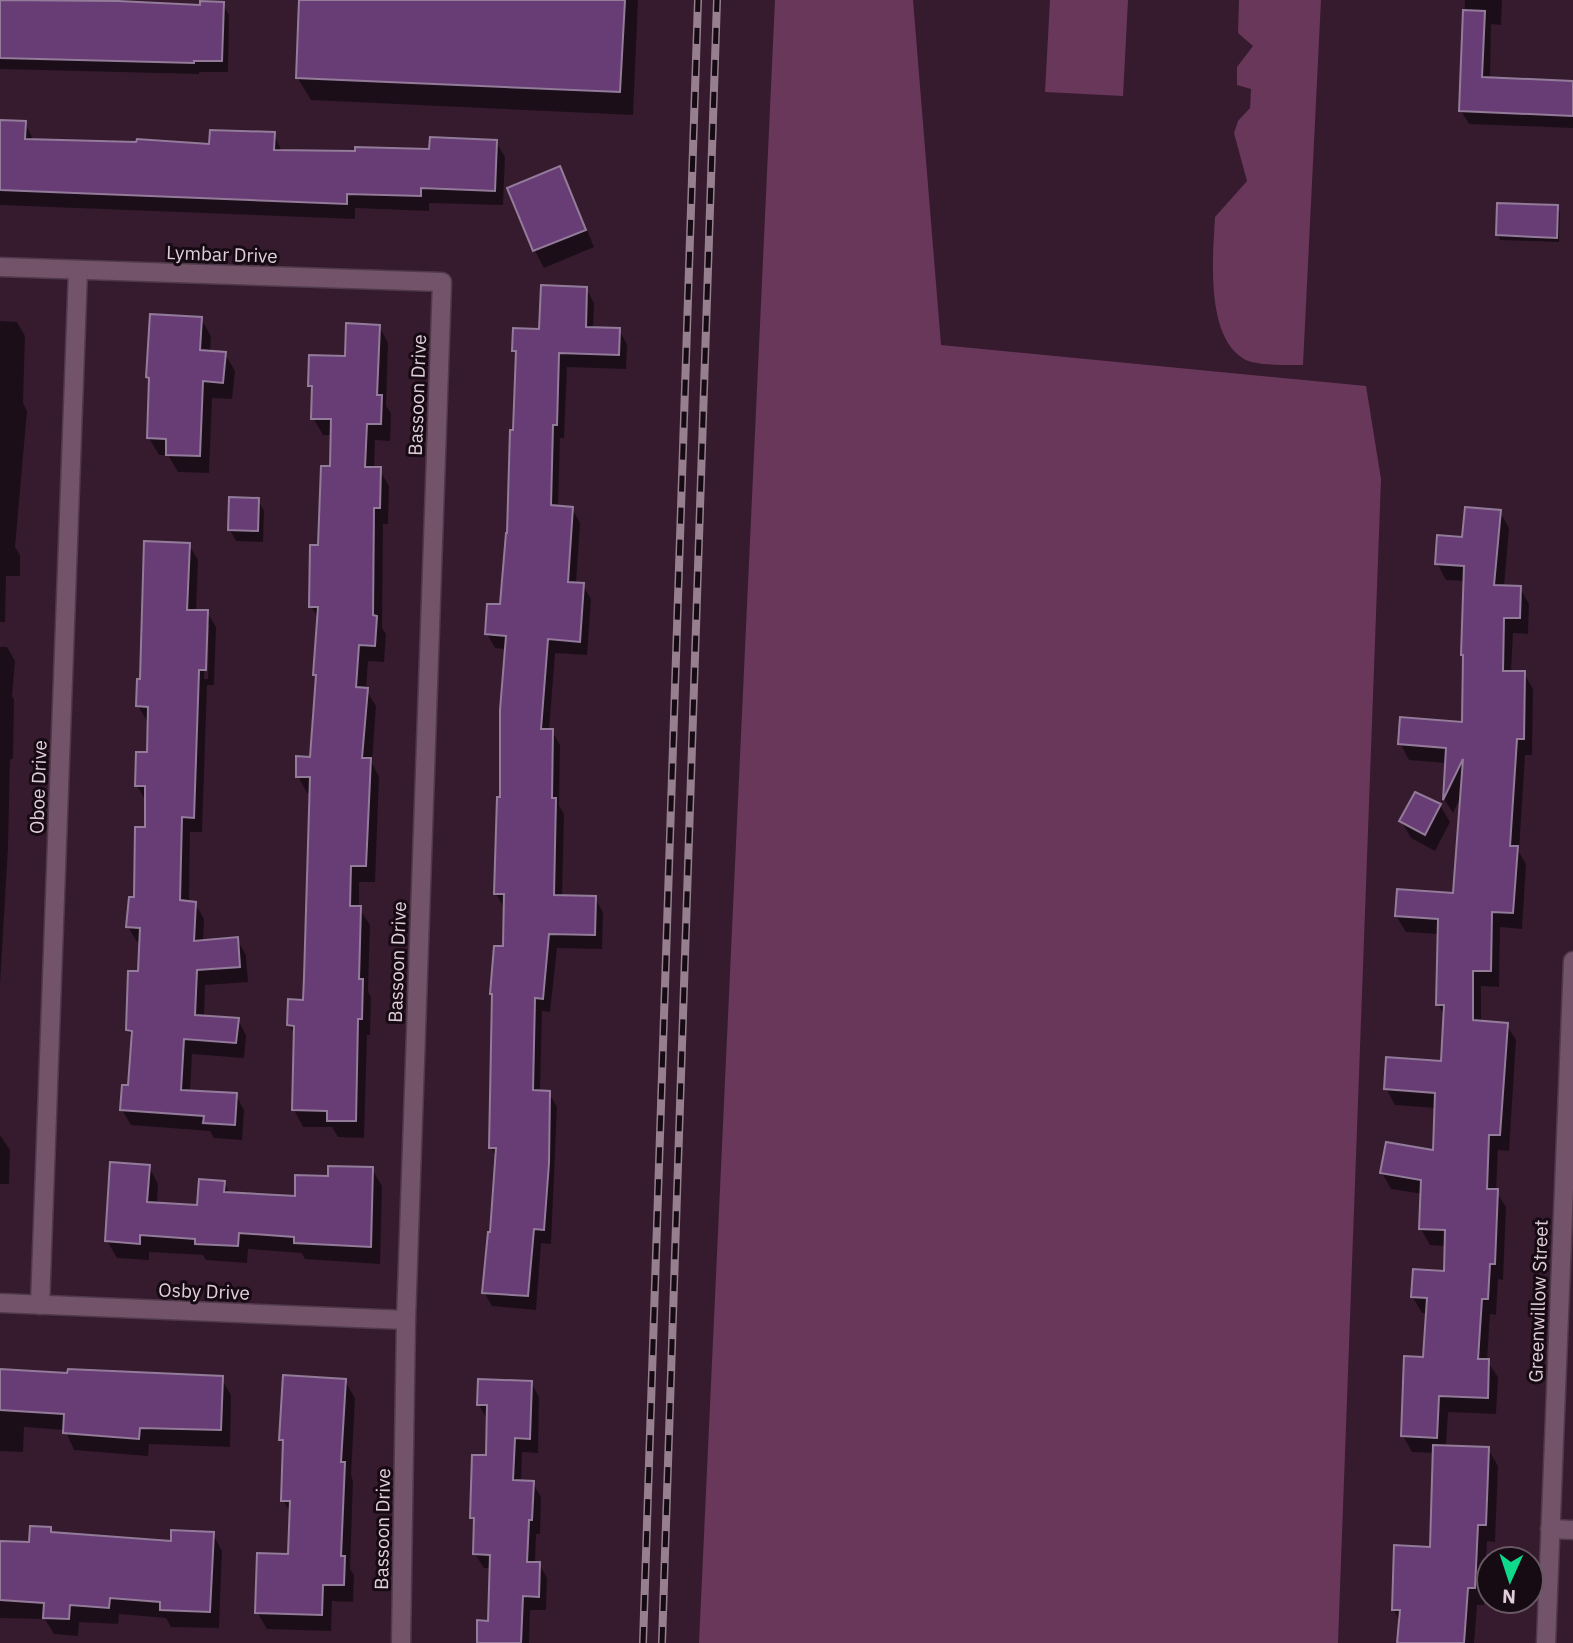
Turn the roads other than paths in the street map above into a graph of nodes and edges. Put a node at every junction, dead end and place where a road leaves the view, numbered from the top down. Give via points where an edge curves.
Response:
1 (0, 267) edge
2 (78, 270) junction
3 (442, 282) joint
4 (1573, 961) edge
5 (1569, 1166) edge
6 (0, 1303) edge
7 (40, 1305) junction
8 (406, 1320) junction
9 (1550, 1529) junction
10 (1573, 1530) edge
11 (401, 1643) edge
12 (1546, 1643) edge

1 - 2 street, Lymbar Drive
2 - 3 street, Lymbar Drive
2 - 7 street, Oboe Drive
3 - 8 street, Bassoon Drive
4 - 5 street, Greenwillow Street
5 - 9 street, Greenwillow Street
6 - 7 street, Osby Drive
7 - 8 street, Osby Drive
8 - 11 street, Bassoon Drive
9 - 10 street
9 - 12 street, Greenwillow Street

